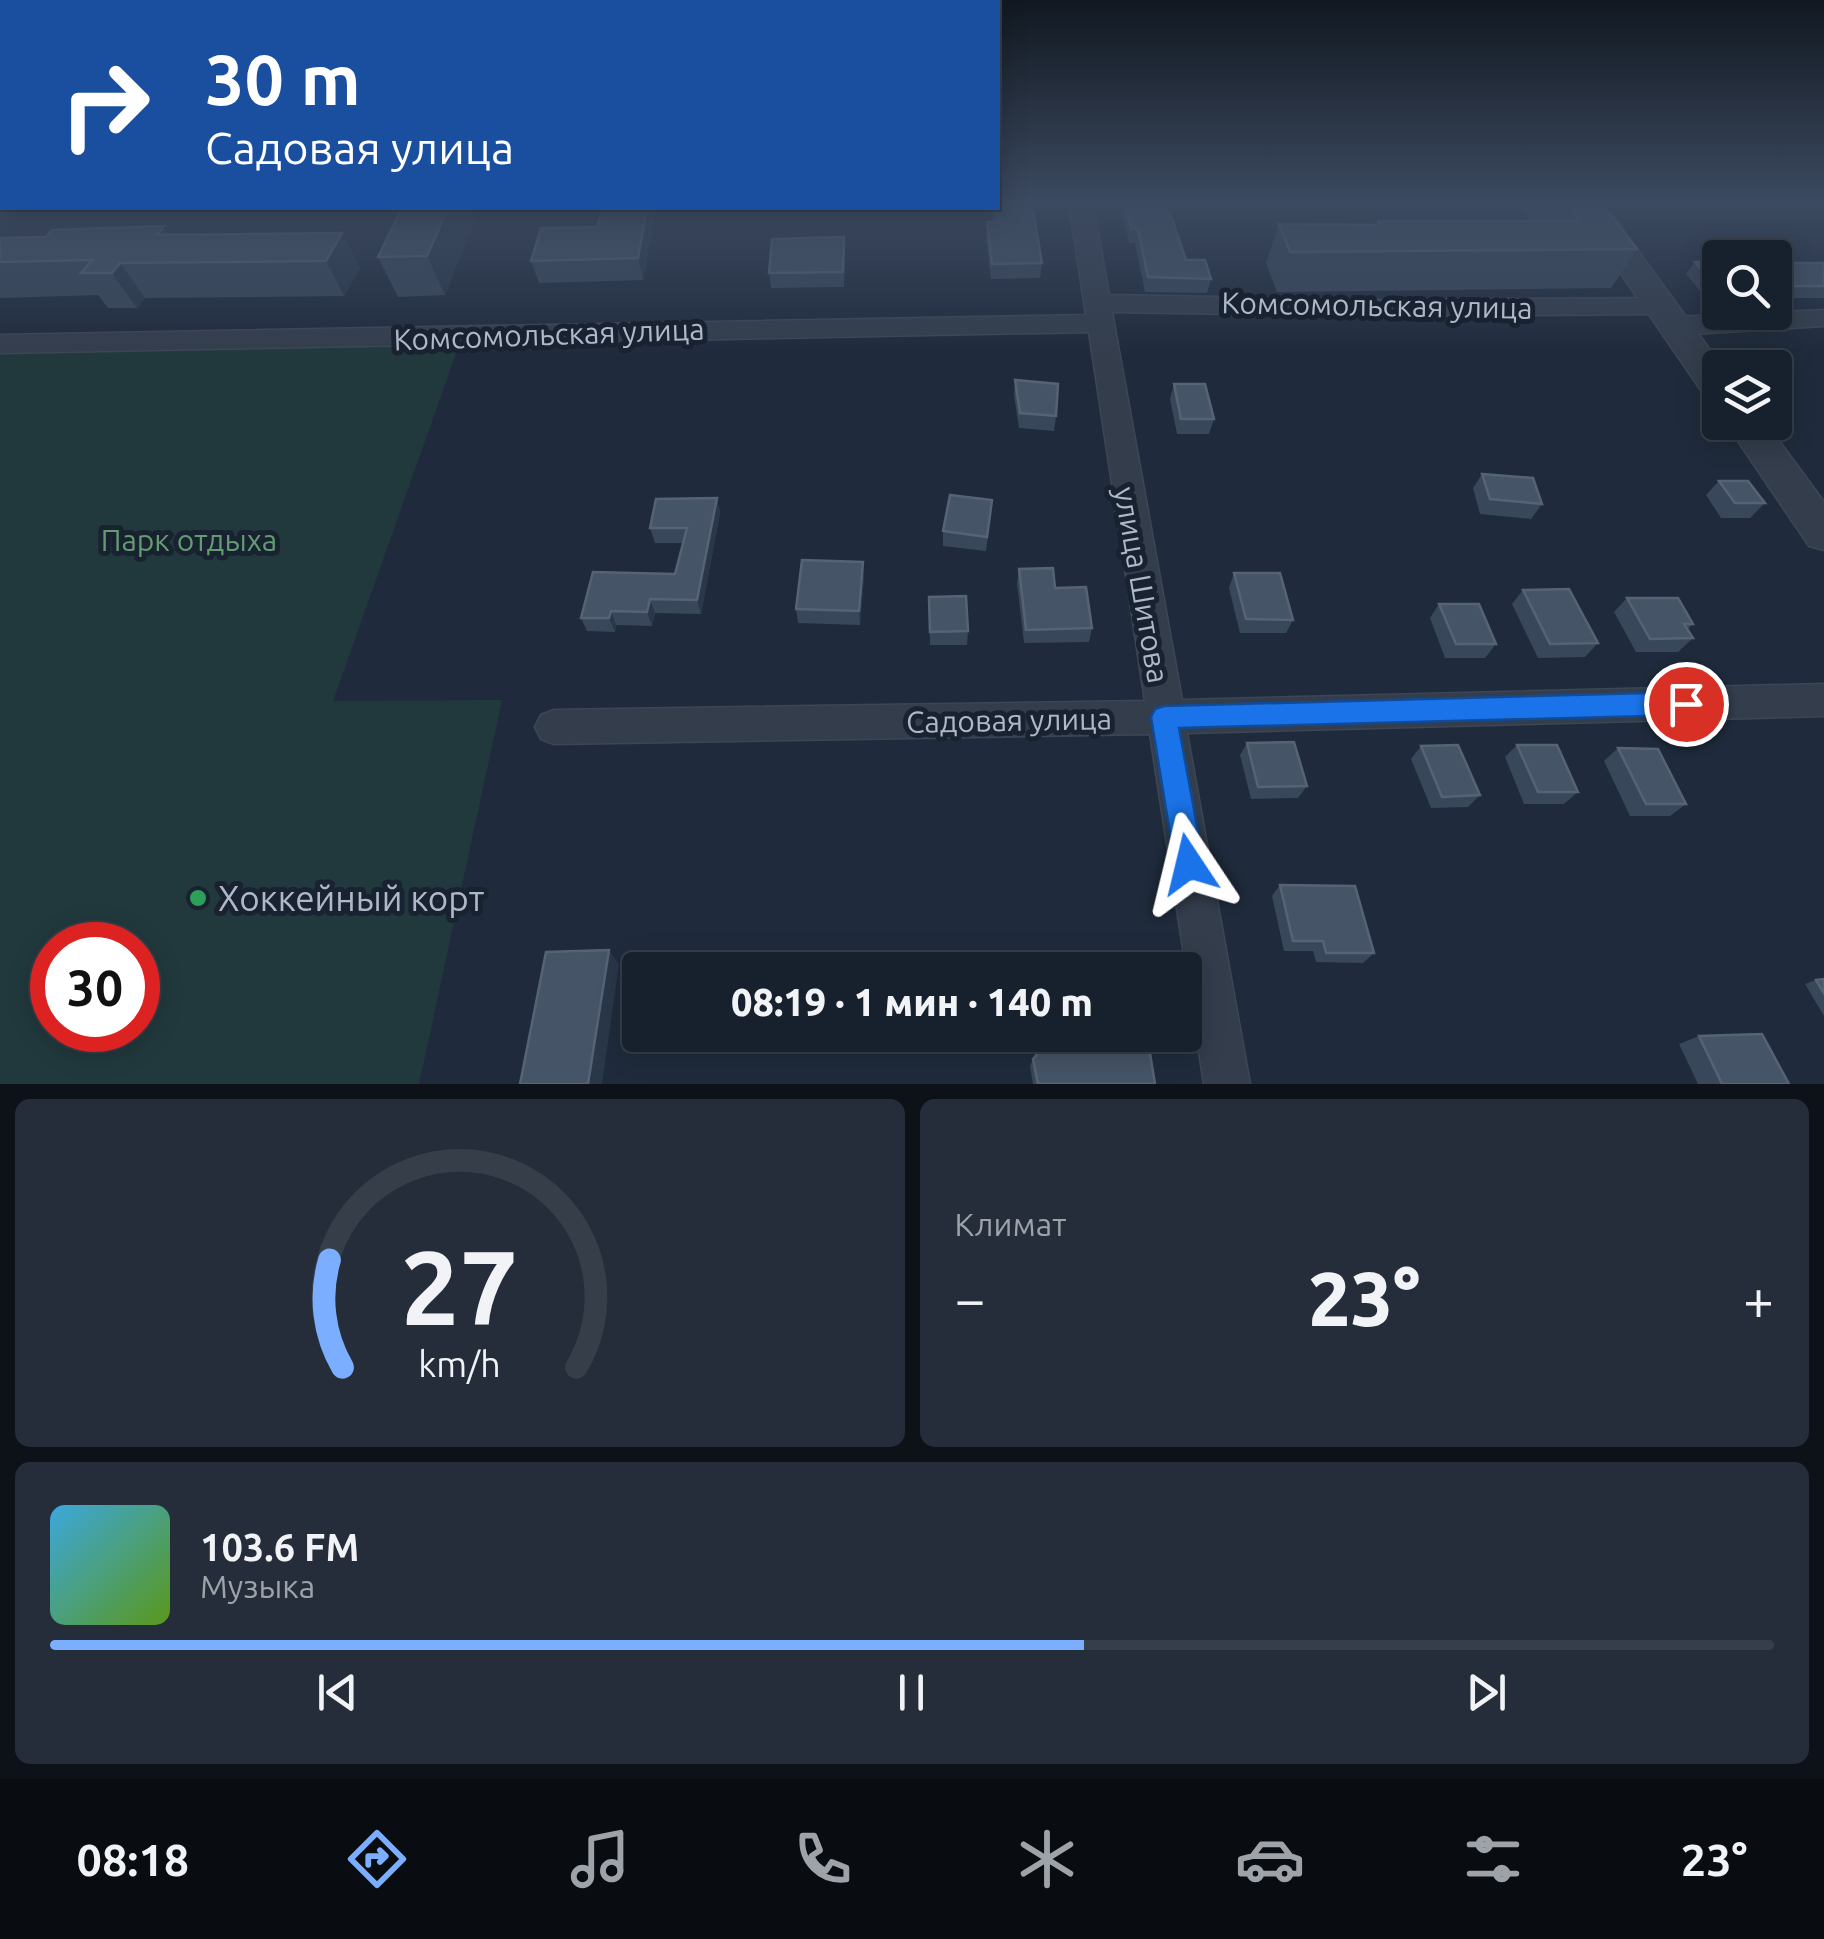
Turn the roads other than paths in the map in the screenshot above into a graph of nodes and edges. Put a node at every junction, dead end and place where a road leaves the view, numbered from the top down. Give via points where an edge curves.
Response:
1 (1088, 255) edge
2 (1624, 255) edge
3 (1096, 313) junction
4 (1667, 316) junction
5 (1824, 318) edge
6 (0, 344) edge
7 (1702, 365) edge
8 (1757, 440) edge
9 (1824, 534) edge
10 (1824, 700) edge
11 (1164, 717) junction
12 (554, 728) dead end
13 (1227, 1084) edge

1 - 3 street, улица Шитова
2 - 4 street
3 - 4 street, Комсомольская улица via 1375,308
3 - 6 street, Комсомольская улица
3 - 11 street, улица Шитова
4 - 5 street, Комсомольская улица
4 - 7 street
8 - 9 street
10 - 11 street, Садовая улица
11 - 12 street, Садовая улица
11 - 13 street, улица Шитова

